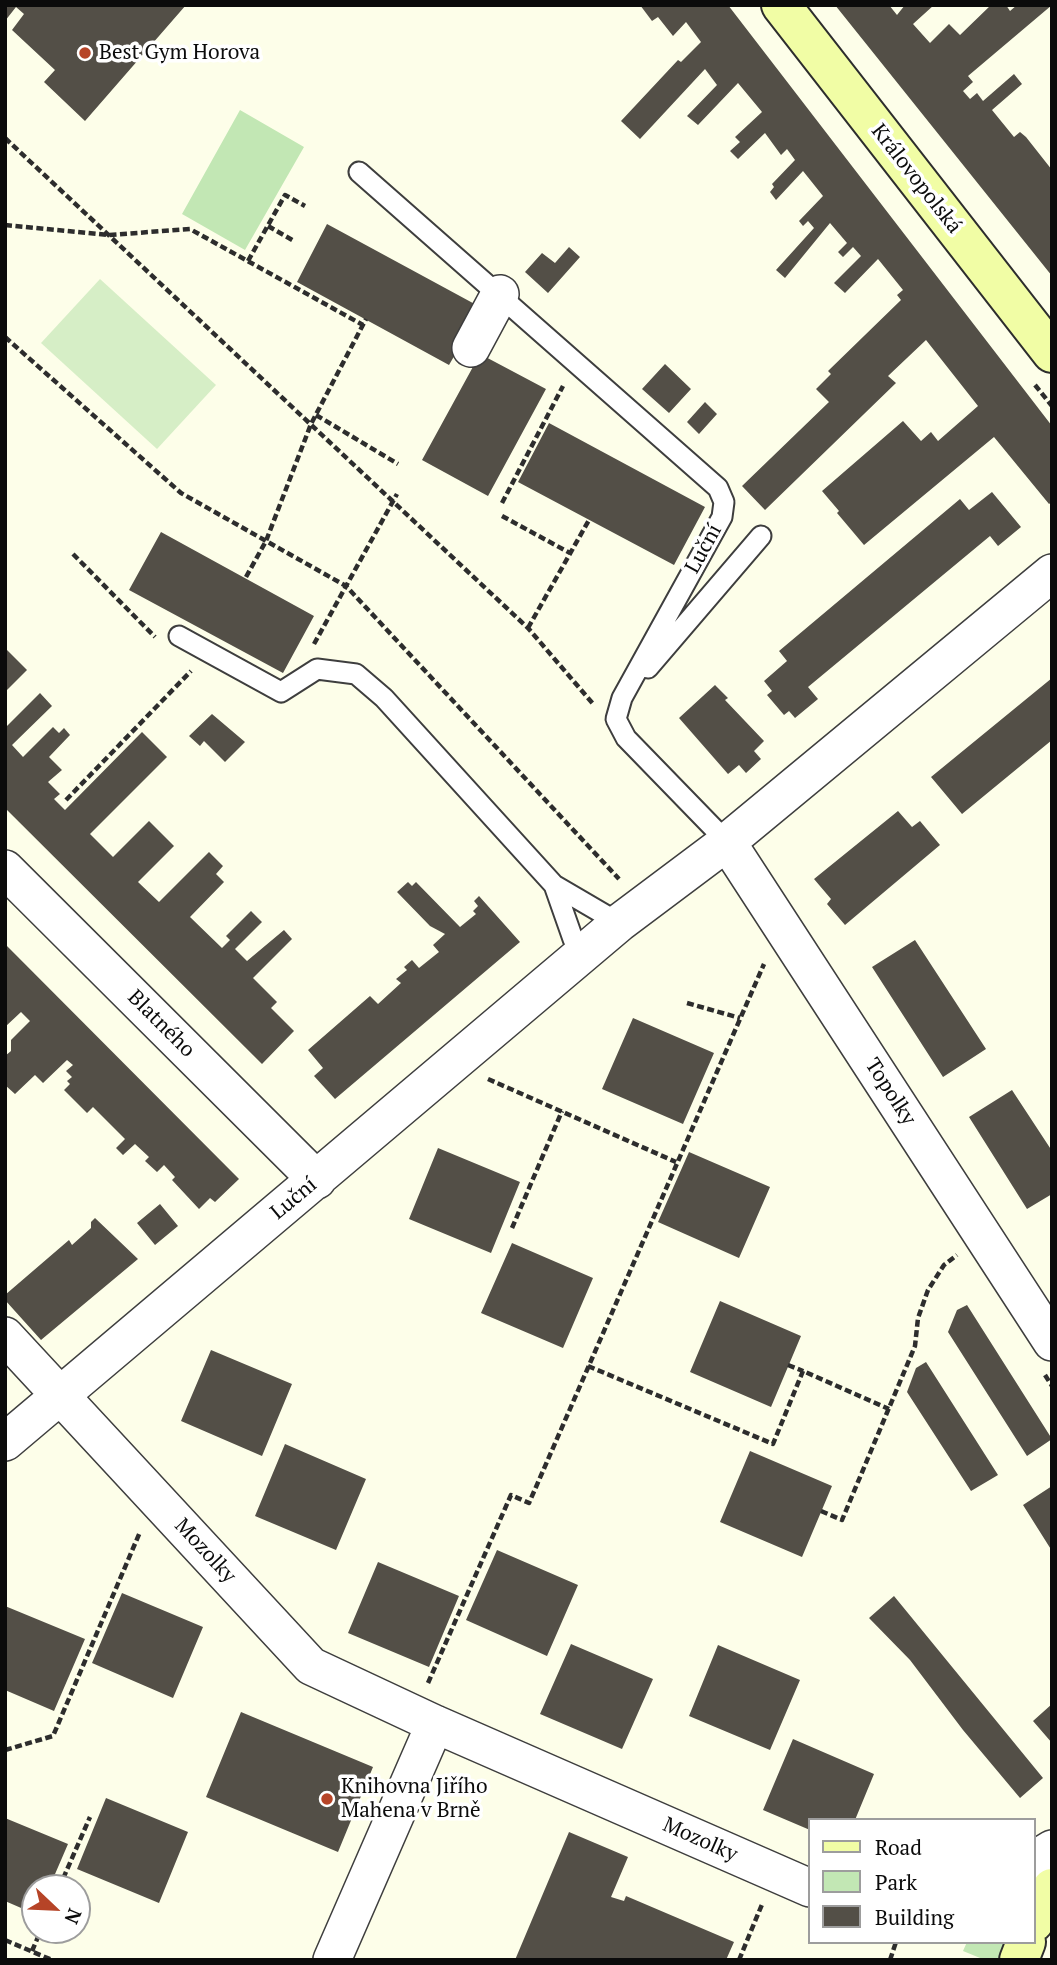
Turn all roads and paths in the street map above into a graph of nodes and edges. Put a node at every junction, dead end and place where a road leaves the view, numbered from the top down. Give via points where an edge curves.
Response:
1 (780, 5) edge
2 (5, 138) edge
3 (359, 172) dead end
4 (305, 206) dead end
5 (5, 225) edge
6 (268, 226) junction
7 (109, 235) junction
8 (294, 241) dead end
9 (248, 261) junction
10 (500, 294) junction
11 (5, 337) edge
12 (471, 348) dead end
13 (1052, 353) edge
14 (577, 360) junction
15 (316, 415) junction
16 (311, 424) junction
17 (398, 464) dead end
18 (395, 497) junction
19 (502, 503) dead end
20 (502, 516) dead end
21 (589, 520) dead end
22 (761, 536) dead end
23 (266, 541) junction
24 (570, 553) junction
25 (73, 554) dead end
26 (1052, 573) edge
27 (246, 577) dead end
28 (346, 586) junction
29 (528, 628) junction
30 (169, 640) joint
31 (209, 652) junction
32 (180, 663) dead end
33 (317, 668) junction
34 (189, 673) junction
35 (622, 698) junction
36 (616, 719) junction
37 (66, 800) dead end
38 (727, 842) junction
39 (5, 869) edge
40 (622, 883) dead end
41 (554, 885) junction
42 (619, 923) junction
43 (582, 955) junction
44 (768, 956) dead end
45 (687, 1003) dead end
46 (740, 1018) junction
47 (487, 1078) dead end
48 (562, 1111) junction
49 (676, 1162) junction
50 (317, 1180) junction
51 (512, 1228) dead end
52 (964, 1250) dead end
53 (5, 1336) edge
54 (1052, 1342) edge
55 (788, 1365) dead end
56 (588, 1366) junction
57 (803, 1371) junction
58 (60, 1395) junction
59 (889, 1409) junction
60 (5, 1442) edge
61 (821, 1511) dead end
62 (140, 1531) dead end
63 (427, 1686) dead end
64 (435, 1724) junction
65 (5, 1750) edge
66 (89, 1817) dead end
67 (1052, 1849) edge
68 (1036, 1859) edge
69 (65, 1874) edge
70 (808, 1887) edge
71 (765, 1899) dead end
72 (5, 1940) edge
73 (35, 1944) edge
74 (32, 1951) junction
75 (52, 1960) edge
76 (332, 1960) edge
77 (739, 1960) edge

1 - 13 street, Královopolská
2 - 7 path
3 - 10 lane, Luční
4 - 6 path via 285,195
5 - 7 path
6 - 8 path
6 - 9 path
7 - 9 path via 190,229
7 - 16 path
9 - 15 path via 364,322
10 - 12 street
10 - 14 lane, Luční
11 - 23 path via 181,494
14 - 19 path
14 - 35 lane, Luční via 718,488 724,502 722,517
15 - 16 path
15 - 17 path
16 - 18 path
16 - 23 path
18 - 28 path
18 - 29 path
20 - 24 path
21 - 24 path
22 - 35 lane
23 - 27 path
23 - 28 path
24 - 29 path
25 - 30 path
26 - 38 street, Luční
28 - 33 path via 314,644
28 - 40 path
29 - 36 path via 602,715
30 - 31 lane
31 - 33 lane via 281,692
31 - 34 path
32 - 34 path
33 - 41 lane via 356,674 384,698
34 - 37 path
35 - 36 lane, Luční
36 - 38 lane via 626,738
38 - 42 street, Luční
38 - 54 street, Topolky
39 - 50 street, Blatného
41 - 42 lane
41 - 43 lane
42 - 43 street, Luční
43 - 50 street, Luční
44 - 46 path
45 - 46 path
46 - 49 path
47 - 48 path
48 - 49 path
48 - 51 path
49 - 56 path
50 - 58 street, Luční
52 - 59 path via 944,1265 928,1290 915,1346
53 - 58 street, Mozolky
55 - 57 path
56 - 57 path via 772,1444
56 - 63 path via 528,1503 511,1494
57 - 59 path
58 - 60 street, Luční
58 - 64 street, Mozolky via 312,1666
59 - 61 path via 842,1520
62 - 65 path via 53,1736
64 - 70 street, Mozolky
64 - 76 street
66 - 69 path
67 - 68 street
71 - 77 path
72 - 74 path
73 - 74 path
74 - 75 path

